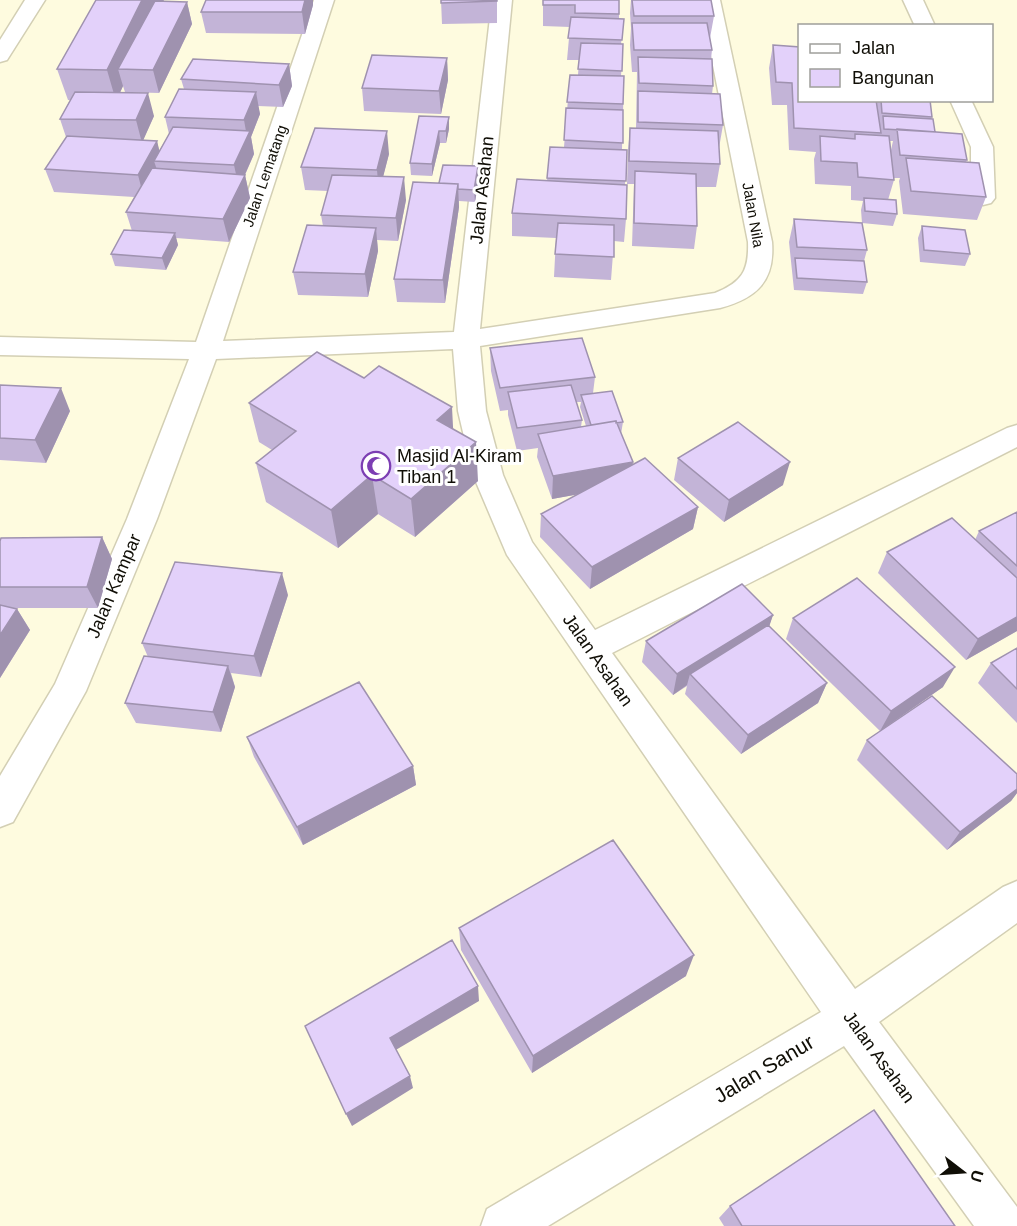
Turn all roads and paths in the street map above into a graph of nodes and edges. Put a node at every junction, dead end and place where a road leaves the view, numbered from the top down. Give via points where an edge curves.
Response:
1 (35, 0) edge
2 (324, 0) edge
3 (502, 0) edge
4 (710, 0) edge
5 (913, 0) edge
6 (924, 24) edge
7 (0, 56) edge
8 (961, 102) edge
9 (983, 198) edge
10 (466, 340) junction
11 (0, 346) edge
12 (206, 351) junction
13 (1017, 435) edge
14 (590, 648) junction
15 (0, 810) edge
16 (1017, 900) edge
17 (850, 1018) junction
18 (504, 1226) edge
19 (1002, 1226) edge

1 - 7 street
2 - 12 street, Jalan Lematang
3 - 10 street, Jalan Asahan
4 - 10 street, Jalan Nila via 760,242 761,262 754,278 738,293 720,300
5 - 6 street
8 - 9 street via 982,147
10 - 12 street, Jalan Nila
10 - 14 street, Jalan Asahan via 472,411 488,475 518,547
11 - 12 street, Jalan Nila
12 - 15 street, Jalan Kampar via 142,519 69,691
13 - 14 street
14 - 17 street, Jalan Asahan
16 - 17 street, Jalan Sanur
17 - 18 street, Jalan Sanur
17 - 19 street, Jalan Asahan

